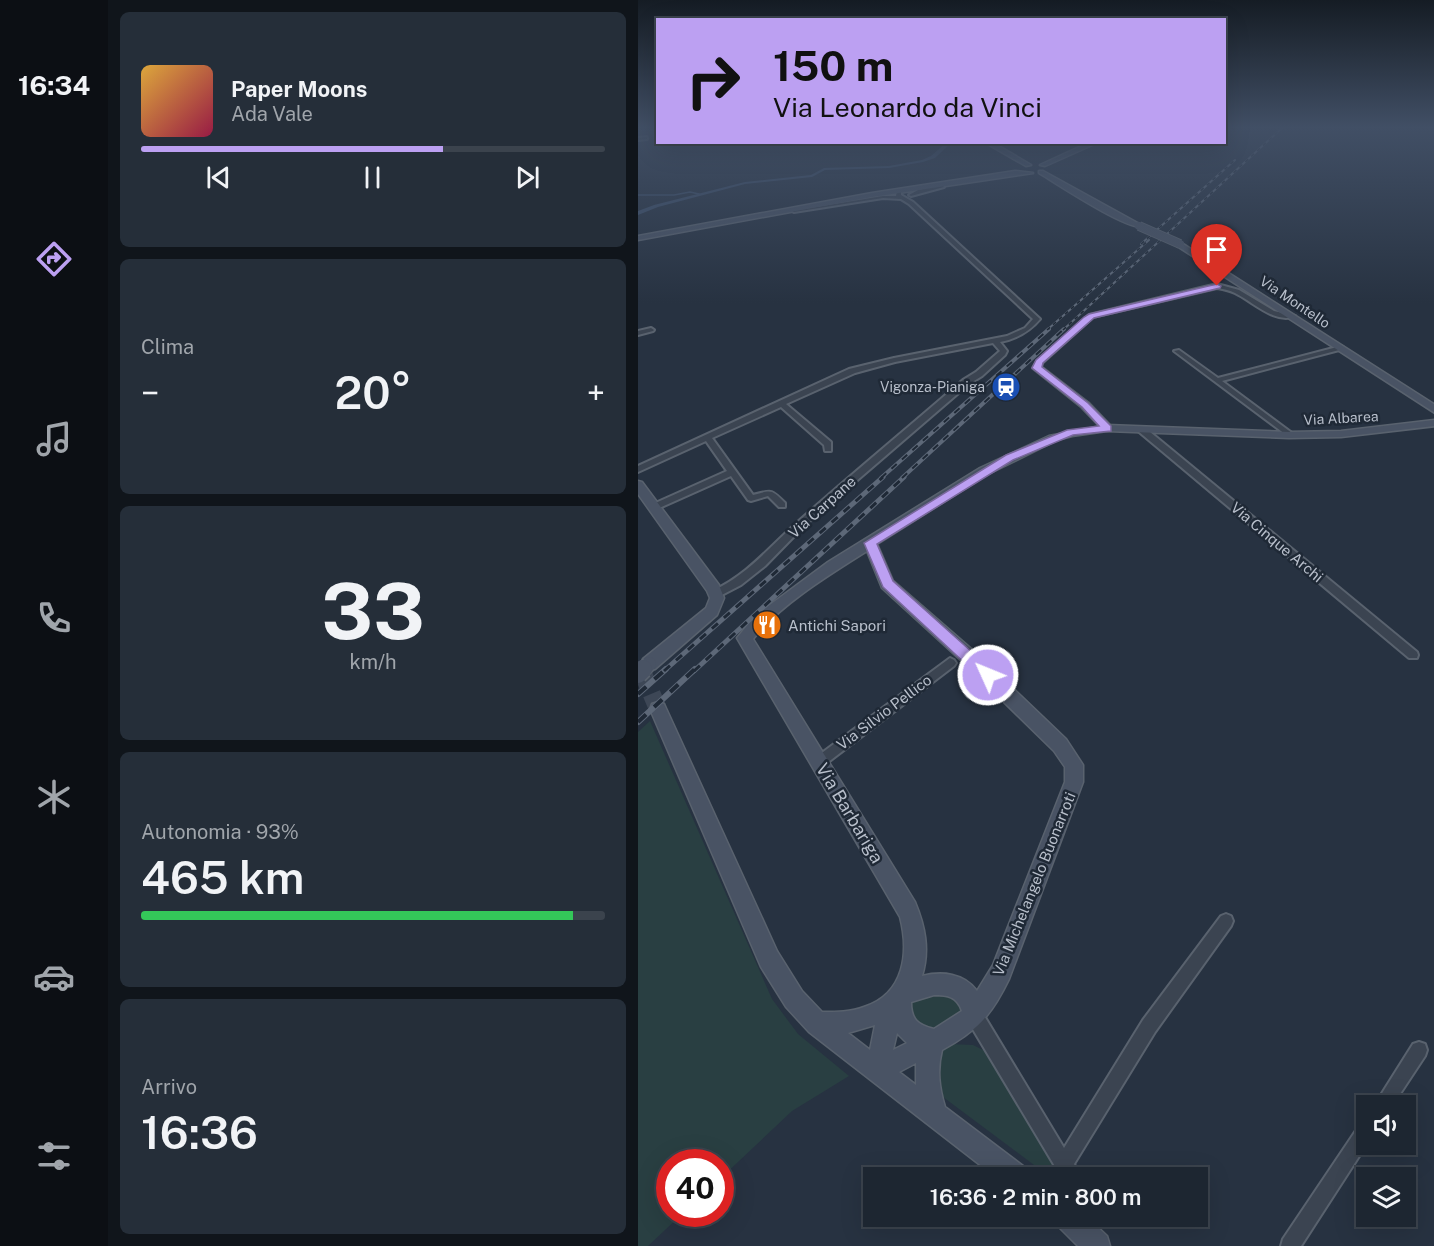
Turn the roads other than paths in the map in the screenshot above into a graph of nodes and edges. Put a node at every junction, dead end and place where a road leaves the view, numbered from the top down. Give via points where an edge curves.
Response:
1 (929, 186) edge
2 (941, 186) edge
3 (1069, 186) edge
4 (900, 195) junction
5 (911, 199) junction
6 (725, 223) junction
7 (638, 238) edge
8 (1292, 316) junction
9 (651, 330) dead end
10 (638, 333) edge
11 (996, 342) junction
12 (1341, 348) junction
13 (1177, 351) dead end
14 (1221, 379) dead end
15 (781, 403) junction
16 (1434, 411) edge
17 (1434, 423) edge
18 (1107, 428) junction
19 (1141, 429) junction
20 (1289, 435) junction
21 (707, 437) junction
22 (828, 449) dead end
23 (638, 470) edge
24 (733, 472) junction
25 (638, 485) edge
26 (782, 505) dead end
27 (654, 507) junction
28 (870, 543) junction
29 (716, 594) junction
30 (745, 638) joint
31 (1413, 655) dead end
32 (643, 663) edge
33 (950, 663) dead end
34 (638, 674) edge
35 (658, 709) tunnel mouth
36 (819, 762) junction
37 (1226, 921) dead end
38 (896, 1001) junction
39 (974, 1015) junction
40 (817, 1024) junction
41 (934, 1040) junction
42 (1419, 1050) dead end
43 (877, 1071) junction
44 (1389, 1095) edge
45 (935, 1114) junction
46 (1356, 1146) edge
47 (1004, 1167) edge
48 (1066, 1167) edge
49 (1070, 1167) edge
50 (1077, 1227) edge
51 (1097, 1246) edge
52 (1290, 1246) edge

1 - 4 street
2 - 5 street via 920,190
3 - 8 street, Via Montello, bridge via 1110,212 1180,244
4 - 5 street
4 - 6 street
4 - 6 street
5 - 11 street via 1037,319 1019,334
6 - 7 street
8 - 12 street, Via Montello
8 - 18 street via 1275,314 1236,290 1217,286 1091,316 1036,365
9 - 10 street
11 - 15 street via 864,367
11 - 29 street, Via Carpane via 1003,354 737,582
12 - 14 street
12 - 16 street, Via Montello
13 - 20 street
15 - 21 street
15 - 22 street via 828,444
17 - 20 street, Via Albarea via 1361,433
18 - 19 street, Via Albarea
18 - 28 street, Via Albarea via 1071,433 1009,458
19 - 20 street, Via Albarea
19 - 31 street, Via Cinque Archi
21 - 23 street
21 - 24 street
24 - 26 street via 752,498 770,493
24 - 27 street
25 - 27 street
27 - 29 street
28 - 30 street, Via Albarea via 796,591 760,620
28 - 39 street, Via Michelangelo Buonarroti via 887,584 1061,745 1074,765 1074,782 1062,817 1001,971
29 - 32 street, Via Carpane via 712,611
30 - 36 street, Via Barbariga
32 - 34 street, Via Carpane, bridge
33 - 36 street, Via Silvio Pellico
35 - 40 street via 769,959 794,999
36 - 38 street, Via Barbariga via 908,909 916,952
37 - 49 street via 1149,1026
38 - 39 street via 925,985 944,983 965,994
38 - 40 street via 862,1020
38 - 41 street via 902,1024 921,1038
38 - 43 street, Via Barbariga
39 - 41 street
39 - 48 street
40 - 43 street
41 - 43 street
41 - 45 street via 925,1078
42 - 44 street
43 - 45 street
45 - 47 street
46 - 52 street
50 - 51 street

